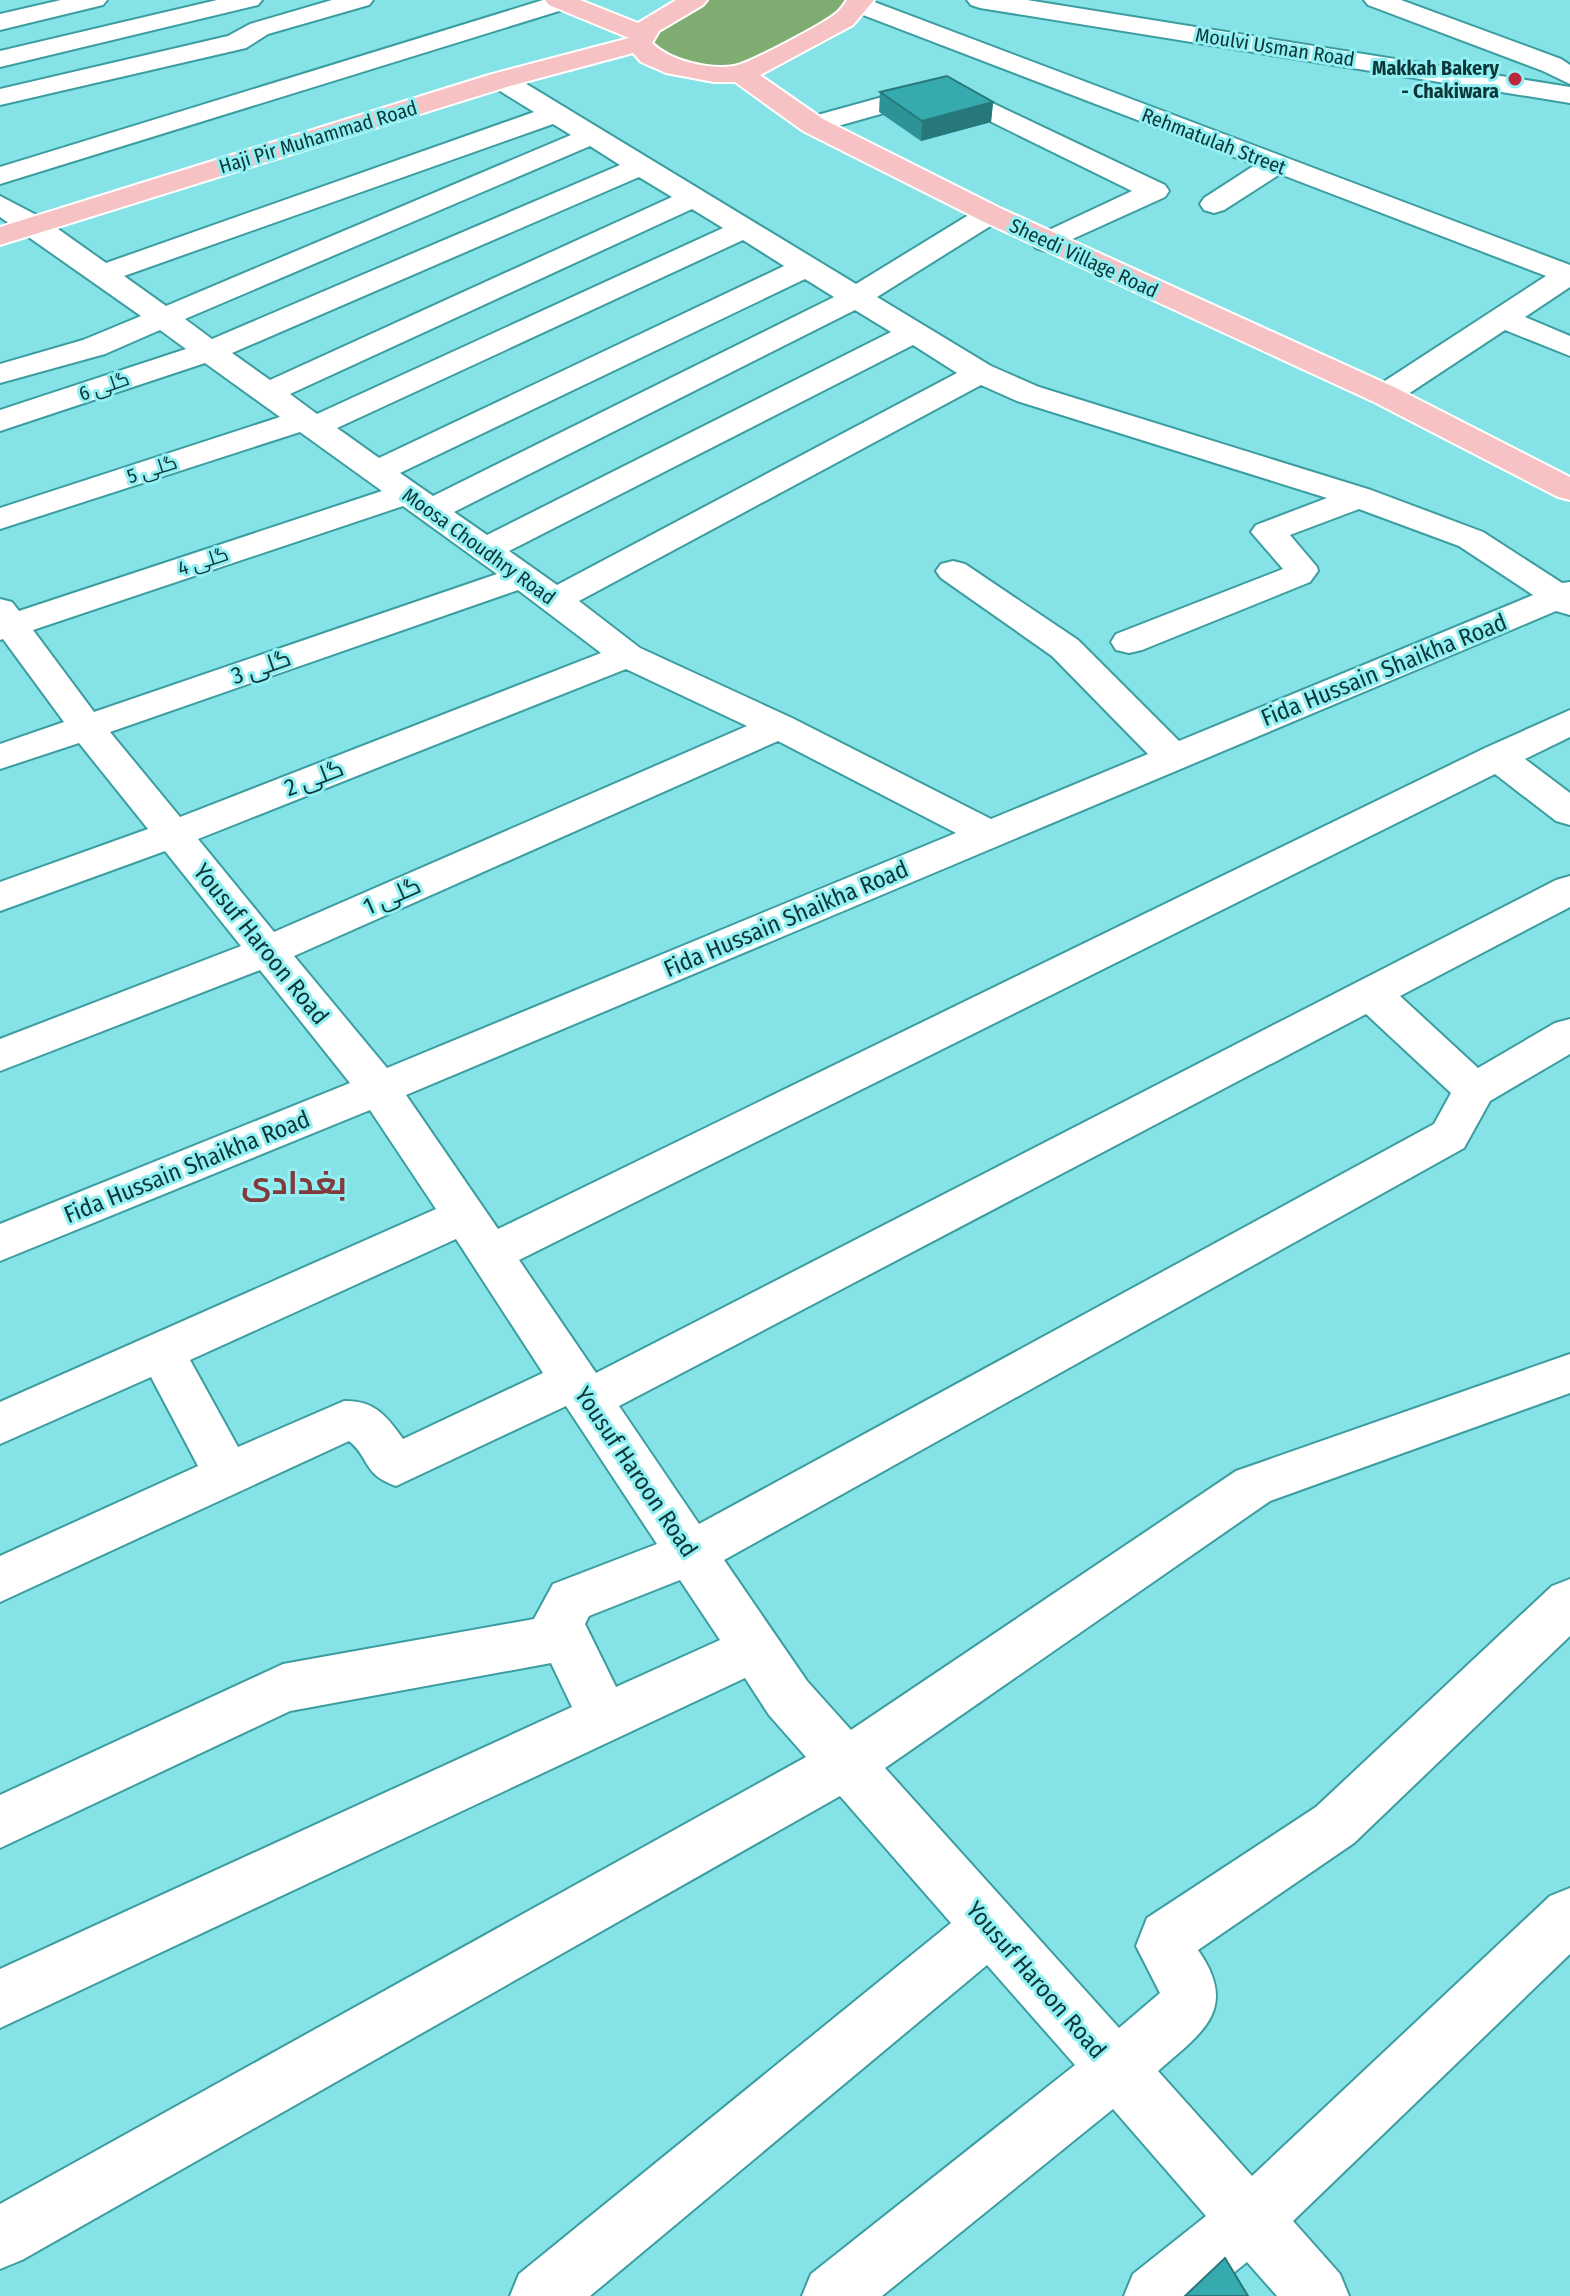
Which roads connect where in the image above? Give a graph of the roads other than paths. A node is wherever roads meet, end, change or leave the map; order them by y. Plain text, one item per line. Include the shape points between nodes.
1 (94, 0) edge
2 (249, 0) edge
3 (360, 0) edge
4 (614, 0) edge
5 (694, 0) edge
6 (980, 0) edge
7 (1377, 0) edge
8 (560, 1) edge
9 (860, 2) edge
10 (0, 22) edge
11 (648, 32) junction
12 (0, 59) edge
13 (741, 74) junction
14 (1570, 76) edge
15 (501, 80) junction
16 (1570, 95) edge
17 (0, 97) edge
18 (555, 114) junction
19 (813, 125) junction
20 (591, 136) junction
21 (1275, 165) junction
22 (640, 166) junction
23 (0, 176) edge
24 (692, 198) junction
25 (1214, 204) dead end
26 (0, 205) edge
27 (990, 214) junction
28 (34, 225) junction
29 (744, 229) junction
30 (0, 236) edge
31 (1046, 242) junction
32 (805, 267) junction
33 (102, 274) junction
34 (1569, 275) edge
35 (855, 298) junction
36 (163, 318) junction
37 (1505, 319) junction
38 (913, 333) junction
39 (1570, 347) edge
40 (209, 351) junction
41 (980, 373) junction
42 (0, 374) edge
43 (267, 393) junction
44 (1385, 395) junction
45 (0, 421) edge
46 (309, 424) junction
47 (376, 472) junction
48 (1570, 490) edge
49 (1359, 497) junction
50 (418, 502) junction
51 (0, 519) edge
52 (484, 550) junction
53 (953, 571) dead end
54 (522, 577) junction
55 (1567, 598) edge
56 (555, 600) junction
57 (4, 621) edge
58 (1129, 642) dead end
59 (627, 656) junction
60 (1570, 722) edge
61 (779, 726) junction
62 (87, 728) junction
63 (0, 757) edge
64 (1173, 757) junction
65 (1498, 757) junction
66 (1570, 812) edge
67 (174, 834) junction
68 (989, 834) junction
69 (1570, 890) edge
70 (0, 897) edge
71 (265, 952) junction
72 (1371, 994) junction
73 (1570, 1034) edge
74 (0, 1056) edge
75 (379, 1089) junction
76 (1475, 1090) junction
77 (477, 1235) junction
78 (0, 1243) edge
79 (162, 1352) junction
80 (1564, 1383) edge
81 (581, 1390) junction
82 (0, 1424) edge
83 (228, 1476) junction
84 (690, 1554) junction
85 (0, 1580) edge
86 (1570, 1602) edge
87 (565, 1637) junction
88 (754, 1649) junction
89 (605, 1719) junction
90 (845, 1764) junction
91 (0, 1822) edge
92 (1570, 1915) edge
93 (989, 1927) junction
94 (0, 1999) edge
95 (1115, 2070) junction
96 (1250, 2220) junction
97 (0, 2238) edge
98 (541, 2296) edge
99 (833, 2296) edge
100 (1155, 2296) edge
101 (1318, 2296) edge

1 - 10 street
2 - 12 street
3 - 17 street via 259,29 237,42
4 - 11 main road
5 - 11 main road, Haji Pir Muhammad Road
6 - 16 street, Moulvi Usman Road
7 - 14 street
8 - 11 main road
8 - 23 street
9 - 13 main road via 844,20
9 - 21 street, Rehmatulah Street
11 - 13 main road, Sheedi Village Road via 650,56 675,67
11 - 15 main road, Haji Pir Muhammad Road
13 - 19 main road, Sheedi Village Road
15 - 18 street
15 - 28 main road, Haji Pir Muhammad Road
18 - 20 street
18 - 33 street
19 - 27 main road, Sheedi Village Road
19 - 31 street via 944,88 1155,191
20 - 22 street
20 - 36 street
21 - 25 street
21 - 34 street, Rehmatulah Street
22 - 24 street
22 - 40 street, گلی 6
24 - 29 street
24 - 43 street
26 - 28 street, Moosa Choudhry Road
27 - 31 main road, Sheedi Village Road
27 - 35 street, گلی 4
28 - 30 main road, Haji Pir Muhammad Road
28 - 33 street, Moosa Choudhry Road
29 - 32 street
29 - 46 street, گلی 5
31 - 44 main road, Sheedi Village Road
32 - 35 street
32 - 47 street
33 - 36 street, Moosa Choudhry Road
34 - 37 street
35 - 38 street
35 - 50 street, گلی 4
36 - 40 street, Moosa Choudhry Road
36 - 42 street via 94,347
37 - 39 street
37 - 44 street
38 - 41 street
38 - 52 street
40 - 43 street, Moosa Choudhry Road
40 - 45 street, گلی 6
41 - 49 street via 1028,394
41 - 56 street
43 - 46 street, Moosa Choudhry Road
44 - 48 main road, Sheedi Village Road
46 - 47 street, Moosa Choudhry Road
46 - 51 street, گلی 5
47 - 50 street, Moosa Choudhry Road
49 - 55 street via 1471,539
49 - 58 street via 1268,532 1300,567 1298,575
50 - 52 street, Moosa Choudhry Road
50 - 57 street, گلی 4
52 - 54 street, Moosa Choudhry Road
53 - 64 street via 1065,648
54 - 56 street, Moosa Choudhry Road
54 - 62 street, گلی 3
55 - 64 street, Fida Hussain Shaikha Road
56 - 59 street, Moosa Choudhry Road
57 - 62 street, Yousuf Haroon Road
59 - 61 street, Moosa Choudhry Road
59 - 67 street, گلی 2
60 - 65 street
61 - 68 street, Moosa Choudhry Road
61 - 71 street, گلی 1
62 - 63 street, گلی 3
62 - 67 street, Yousuf Haroon Road
64 - 68 street, Fida Hussain Shaikha Road
65 - 66 street
65 - 77 street
67 - 70 street, گلی 2
67 - 71 street, Yousuf Haroon Road
68 - 75 street, Fida Hussain Shaikha Road
69 - 72 street
71 - 74 street, گلی 1
71 - 75 street, Yousuf Haroon Road
72 - 76 street
72 - 81 street
73 - 76 street
75 - 77 street, Yousuf Haroon Road
75 - 78 street, Fida Hussain Shaikha Road
76 - 84 street via 1449,1136
77 - 79 street
77 - 81 street, Yousuf Haroon Road
79 - 82 street
79 - 83 street
80 - 90 street via 1253,1486
81 - 83 street via 402,1464 391,1462 357,1419
81 - 84 street, Yousuf Haroon Road
83 - 85 street
84 - 87 street via 571,1600 558,1623
84 - 88 street, Yousuf Haroon Road
86 - 95 street via 1335,1825 1167,1938 1168,1957 1189,1986 1187,2007
87 - 89 street
87 - 91 street via 283,1688
88 - 89 street
88 - 90 street, Yousuf Haroon Road
89 - 94 street
90 - 93 street, Yousuf Haroon Road
90 - 97 street
92 - 96 street
93 - 95 street, Yousuf Haroon Road
93 - 98 street
95 - 96 street, Yousuf Haroon Road
95 - 99 street
96 - 100 street
96 - 101 street, Yousuf Haroon Road

